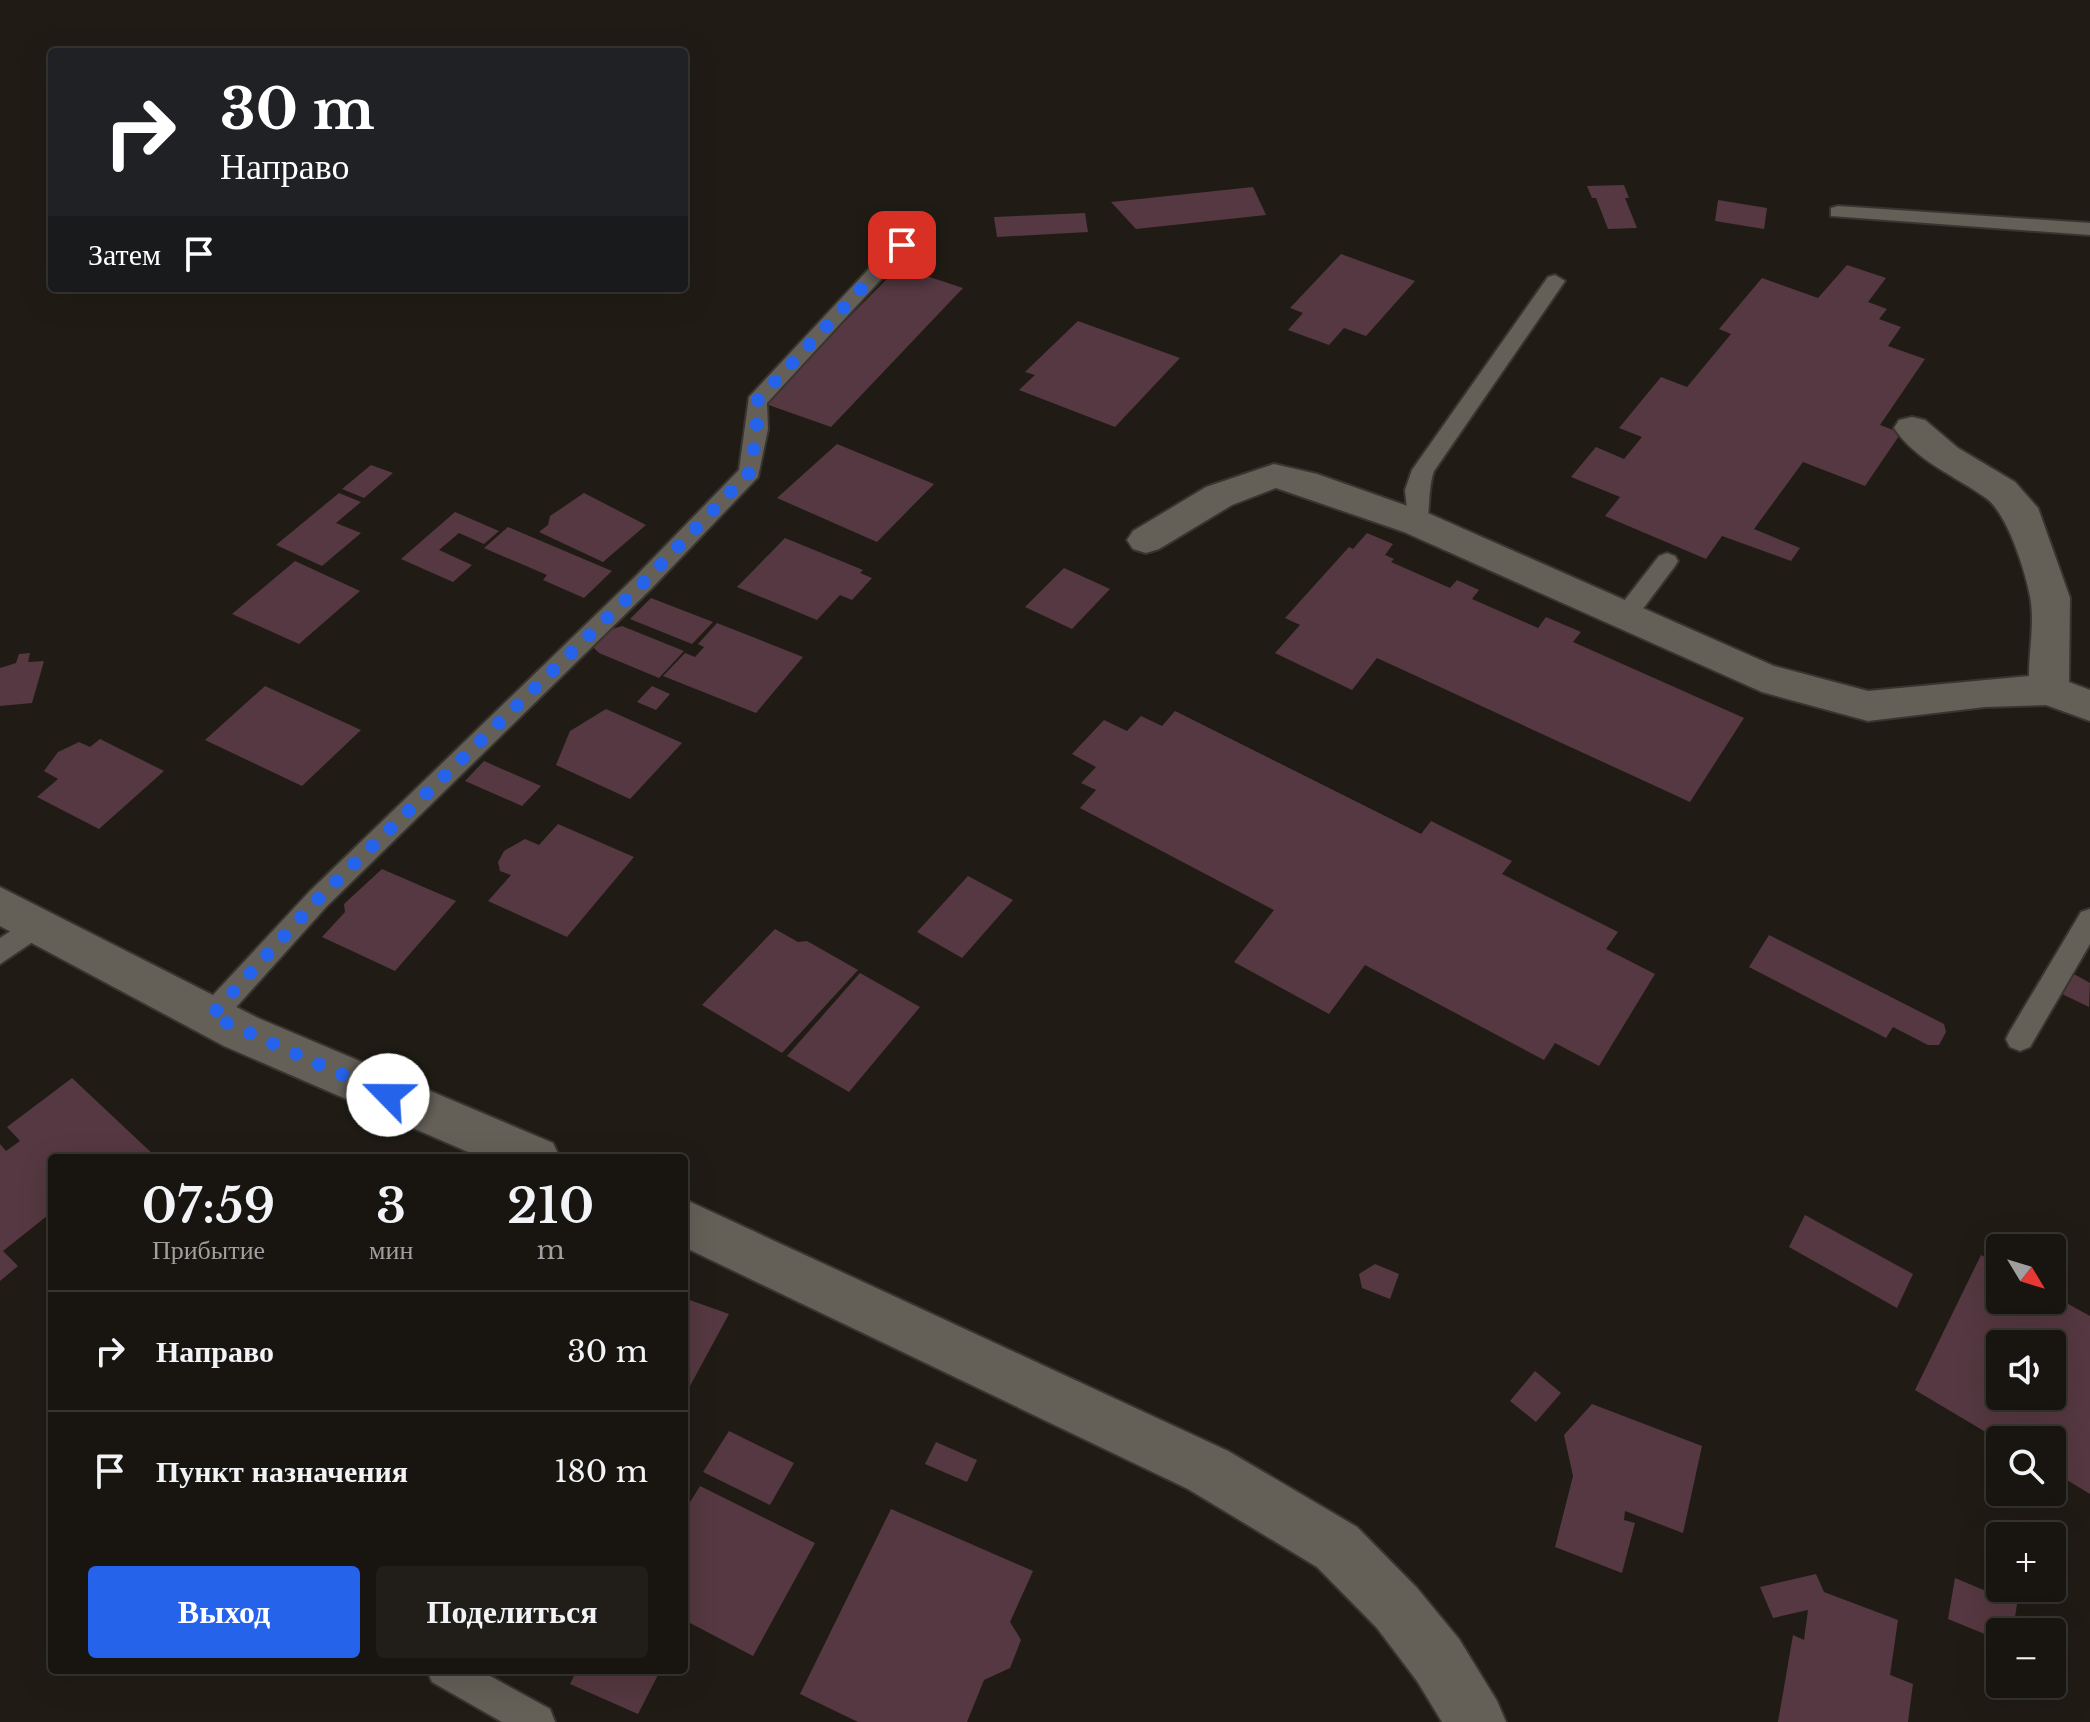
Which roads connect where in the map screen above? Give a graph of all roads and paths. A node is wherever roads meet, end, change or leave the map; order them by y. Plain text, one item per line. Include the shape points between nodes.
1 (1838, 212) dead end
2 (2090, 229) edge
3 (902, 245) dead end
4 (1555, 281) dead end
5 (1912, 428) dead end
6 (1417, 523) junction
7 (1146, 540) dead end
8 (1667, 561) dead end
9 (1625, 616) junction
10 (2049, 690) junction
11 (2090, 706) edge
12 (19, 915) edge
13 (2090, 920) edge
14 (0, 953) edge
15 (211, 1016) junction
16 (2020, 1039) dead end
17 (526, 1154) edge
18 (688, 1224) edge
19 (451, 1674) edge
20 (537, 1722) edge
21 (1476, 1722) edge

1 - 2 lane
3 - 15 lane via 756,402 750,472 318,899
4 - 6 lane via 1423,470 1416,490
5 - 10 street via 2019,508 2050,598
6 - 7 street via 1274,476 1219,496
6 - 9 street
8 - 9 lane
9 - 10 street via 1762,677 1868,706
10 - 11 street
12 - 14 lane
12 - 15 street
13 - 16 lane
15 - 17 street
18 - 21 street via 1208,1470 1337,1547 1397,1608 1438,1660
19 - 20 lane

